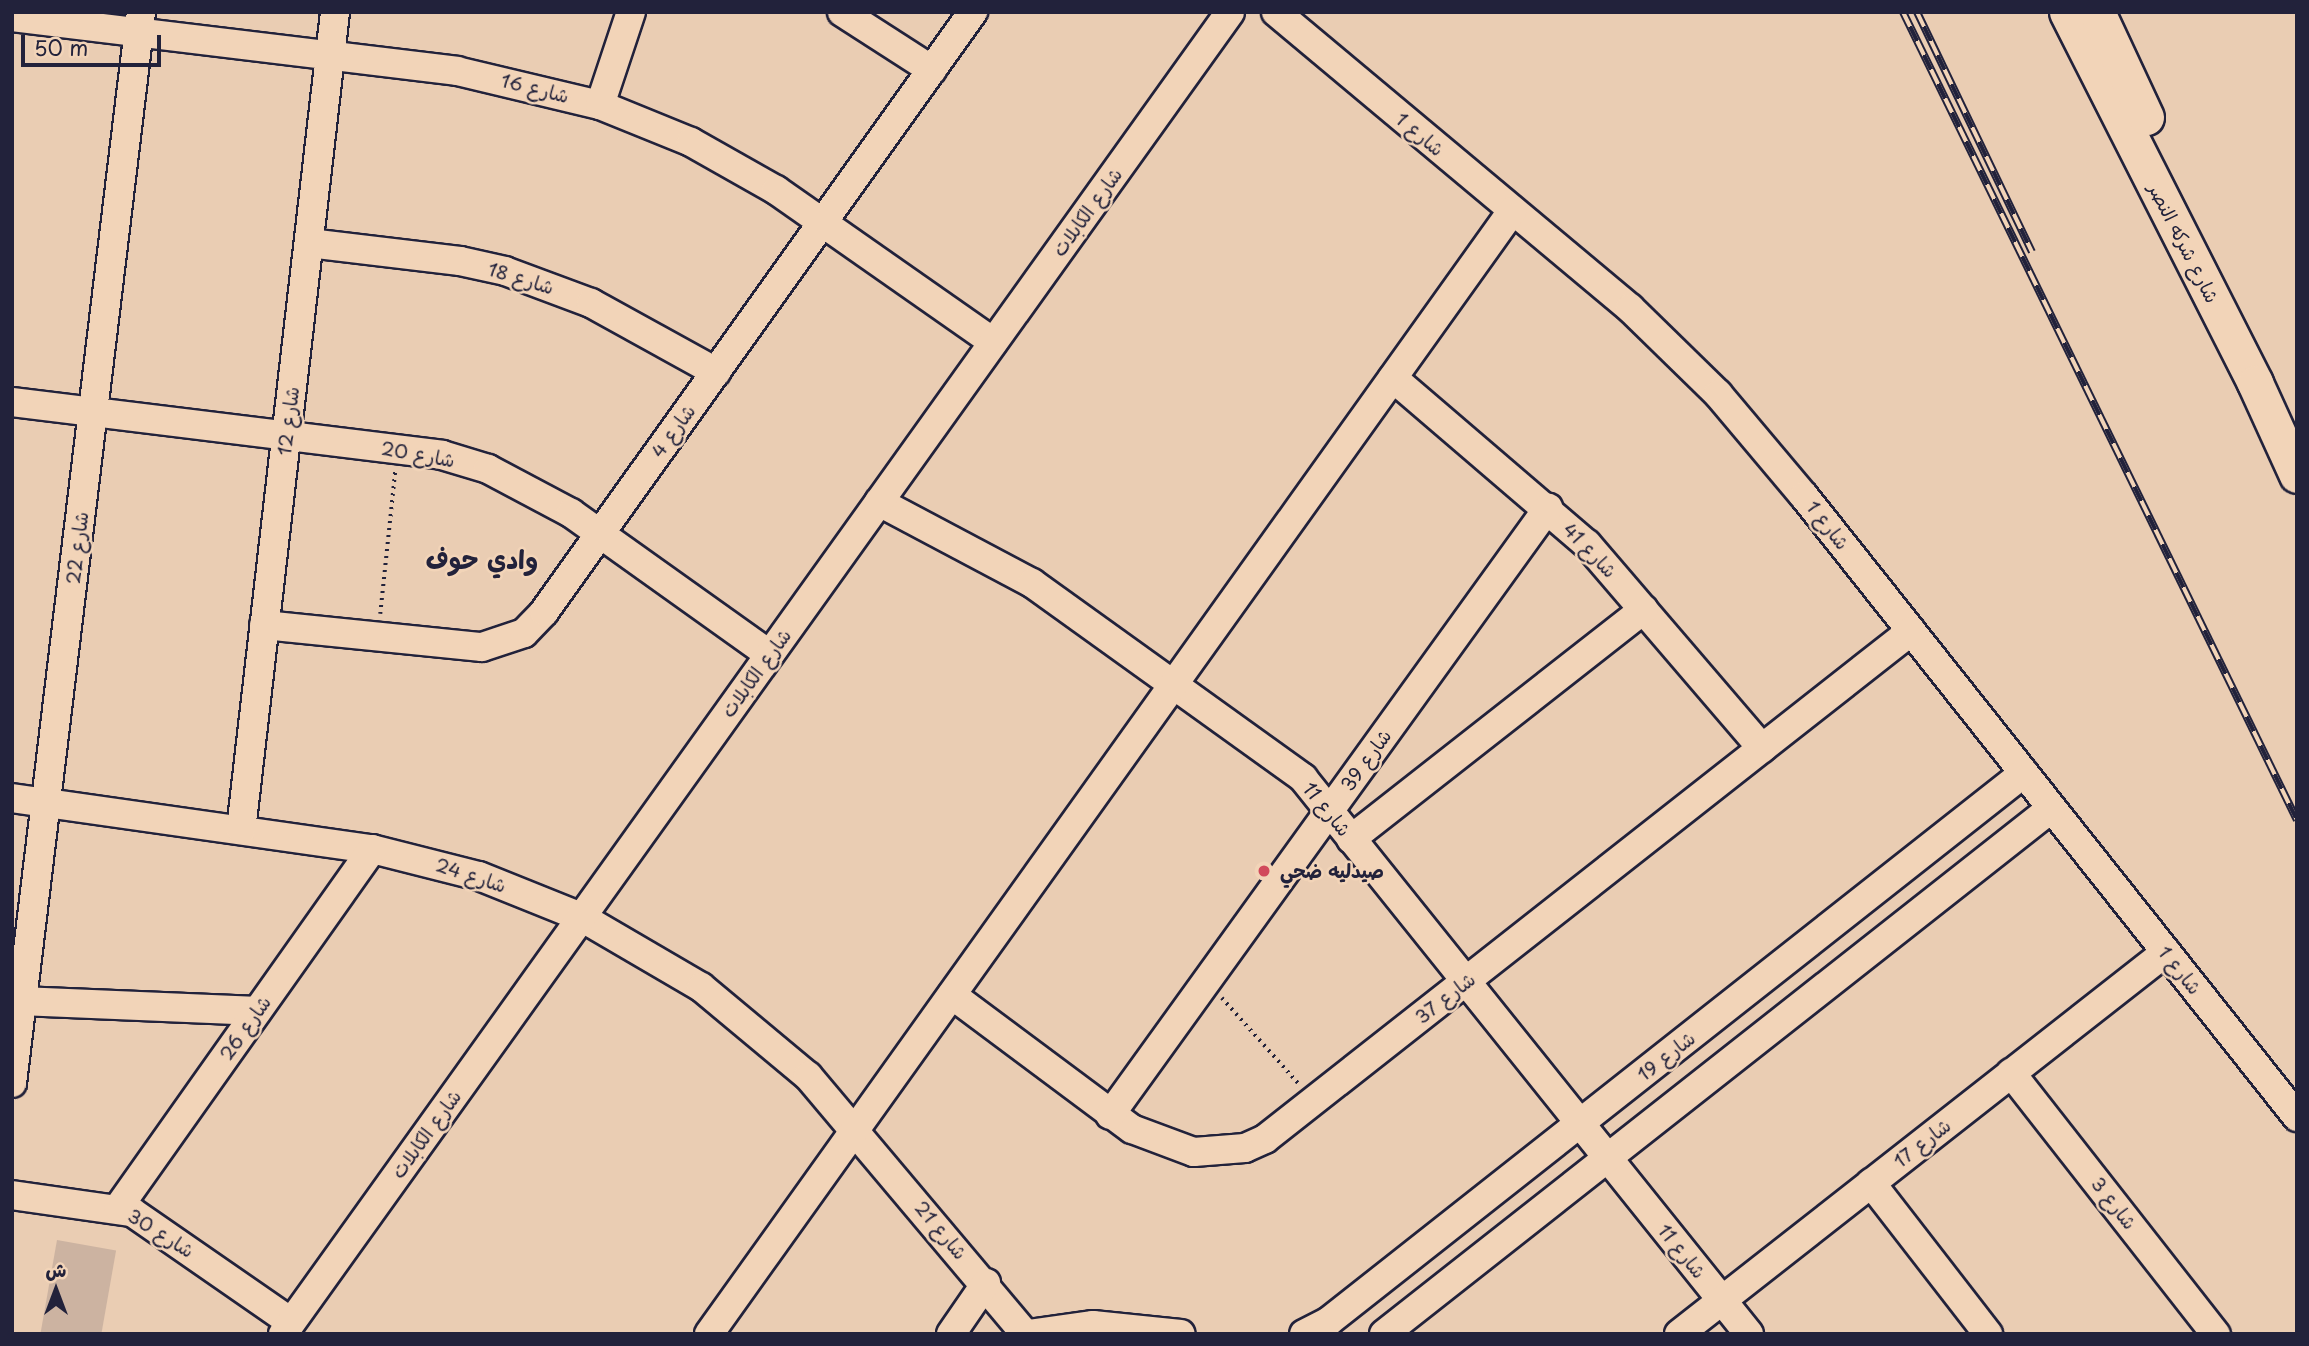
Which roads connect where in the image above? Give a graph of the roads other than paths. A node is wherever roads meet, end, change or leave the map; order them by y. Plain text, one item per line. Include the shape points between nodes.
1 (335, 12) edge
2 (631, 12) edge
3 (842, 12) edge
4 (973, 12) edge
5 (1230, 12) edge
6 (1276, 12) edge
7 (2067, 12) edge
8 (2097, 12) edge
9 (12, 17) edge
10 (140, 22) edge
11 (330, 55) junction
12 (932, 70) junction
13 (600, 106) junction
14 (1512, 211) junction
15 (823, 222) junction
16 (309, 243) junction
17 (993, 342) junction
18 (716, 372) junction
19 (1393, 378) junction
20 (2262, 380) junction
21 (12, 402) edge
22 (93, 411) junction
23 (286, 434) junction
24 (2297, 436) edge
25 (2297, 475) edge
26 (878, 502) junction
27 (1548, 508) junction
28 (600, 534) junction
29 (1644, 609) junction
30 (264, 625) junction
31 (1911, 631) junction
32 (769, 654) junction
33 (1174, 684) junction
34 (1762, 748) junction
35 (2024, 773) junction
36 (12, 798) edge
37 (46, 803) junction
38 (2052, 808) junction
39 (1329, 811) junction
40 (241, 830) junction
41 (1351, 839) junction
42 (372, 849) junction
43 (581, 917) junction
44 (2166, 952) junction
45 (1464, 982) junction
46 (952, 995) junction
47 (22, 1001) junction
48 (257, 1011) junction
49 (2011, 1073) junction
50 (12, 1083) edge
51 (1110, 1115) junction
52 (2297, 1117) edge
53 (1579, 1124) junction
54 (856, 1128) junction
55 (1607, 1158) junction
56 (1871, 1183) junction
57 (12, 1195) edge
58 (118, 1208) junction
59 (986, 1283) junction
60 (1722, 1300) junction
61 (287, 1328) edge
62 (709, 1334) edge
63 (951, 1334) edge
64 (1027, 1334) edge
65 (1181, 1334) edge
66 (1304, 1334) edge
67 (1384, 1334) edge
68 (1679, 1334) edge
69 (1749, 1334) edge
70 (1988, 1334) edge
71 (2216, 1334) edge

1 - 11 street, شارع 12
2 - 13 street
3 - 12 street
4 - 12 street, شارع 4
5 - 17 street, شارع الكابلات
6 - 14 street, شارع 1
7 - 20 main road, شارع شركه النصر
8 - 20 main road, شارع شركه النصر
9 - 10 street, شارع 16
10 - 11 street, شارع 16
10 - 22 street, شارع 22
11 - 13 street, شارع 16 via 505,80
11 - 16 street, شارع 12
12 - 15 street, شارع 4
13 - 15 street, شارع 16 via 734,165
14 - 19 street
14 - 31 street, شارع 1 via 1676,349 1804,496
15 - 17 street, شارع 16
15 - 18 street, شارع 4
16 - 18 street, شارع 18 via 460,261 505,271 591,303
16 - 23 street, شارع 12
17 - 26 street, شارع الكابلات
18 - 28 street, شارع 4
19 - 27 street, شارع 41
19 - 33 street
20 - 24 main road, شارع شركه النصر
20 - 25 main road, شارع شركه النصر
21 - 22 street, شارع 20
22 - 23 street, شارع 20
22 - 37 street, شارع 22
23 - 28 street, شارع 20 via 442,455 488,469 531,488
23 - 30 street, شارع 12
26 - 32 street, شارع الكابلات
26 - 33 street, شارع 11 via 1032,583
27 - 29 street, شارع 41
27 - 39 street, شارع 39
28 - 30 street, شارع 4 via 535,624 511,640 482,647
28 - 32 street, شارع 20
29 - 34 street, شارع 41
29 - 41 street
30 - 40 street, شارع 12
31 - 34 street, شارع 37
31 - 35 street, شارع 1
32 - 43 street, شارع الكابلات
33 - 39 street, شارع 11 via 1303,778
33 - 46 street
34 - 45 street, شارع 37
35 - 38 street, شارع 1
35 - 53 street, شارع 19
36 - 37 street, شارع 24
37 - 40 street, شارع 24
37 - 47 street, شارع 22
38 - 44 street, شارع 1
38 - 55 street
39 - 41 street, شارع 11
39 - 51 street, شارع 39
40 - 42 street, شارع 24
41 - 45 street, شارع 11
42 - 43 street, شارع 24 via 479,876
42 - 48 street, شارع 26
43 - 54 street, شارع 24 via 643,949 712,996 808,1076
43 - 61 street, شارع الكابلات
44 - 49 street, شارع 17
44 - 52 street, شارع 1
45 - 51 street, شارع 37 via 1265,1139 1224,1153 1179,1149 1148,1138
45 - 53 street, شارع 11
46 - 51 street, شارع 37
46 - 54 street
47 - 48 street
47 - 50 street, شارع 22
48 - 58 street, شارع 26
49 - 56 street, شارع 17
49 - 71 street, شارع 3
53 - 55 street, شارع 11
53 - 66 street, شارع 19 via 1329,1321
54 - 59 street, شارع 21
54 - 62 street
55 - 60 street, شارع 11
55 - 67 street
56 - 60 street, شارع 17
56 - 70 street
57 - 58 street, شارع 30
58 - 61 street, شارع 30 via 145,1219
59 - 63 street
59 - 64 street, شارع 21
60 - 68 street, شارع 17
60 - 69 street, شارع 11
64 - 65 street via 1093,1325

